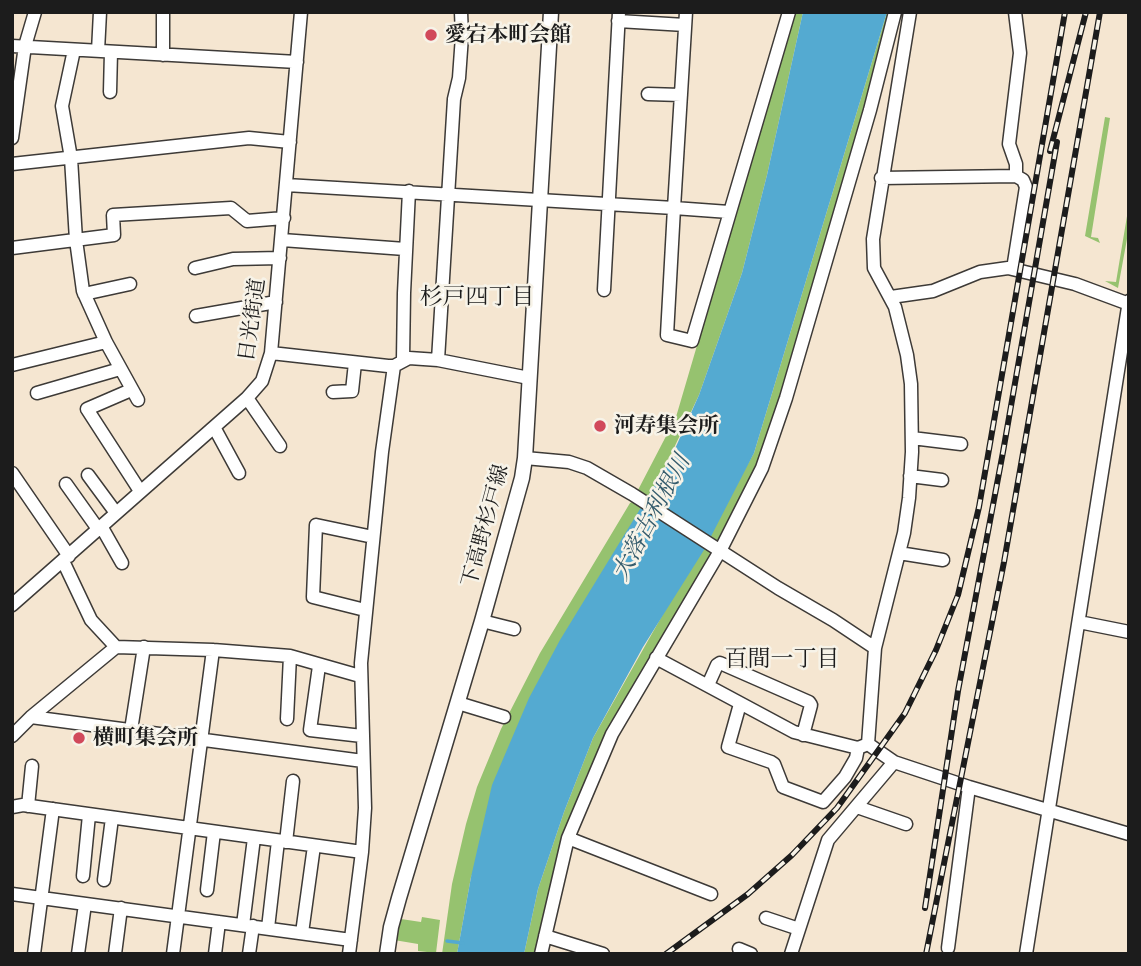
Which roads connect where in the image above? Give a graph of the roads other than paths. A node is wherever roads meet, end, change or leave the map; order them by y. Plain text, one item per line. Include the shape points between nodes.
1 (35, 12) edge
2 (100, 12) edge
3 (163, 12) edge
4 (301, 12) edge
5 (461, 12) edge
6 (551, 12) edge
7 (789, 12) edge
8 (895, 12) edge
9 (910, 12) edge
10 (1015, 12) edge
11 (619, 17) edge
12 (685, 19) edge
13 (18, 46) edge
14 (74, 50) junction
15 (104, 51) junction
16 (163, 55) junction
17 (297, 62) junction
18 (110, 92) dead end
19 (648, 94) dead end
20 (681, 96) junction
21 (13, 121) edge
22 (12, 138) edge
23 (290, 142) junction
24 (71, 158) junction
25 (12, 164) edge
26 (1016, 176) junction
27 (881, 178) junction
28 (286, 185) junction
29 (409, 191) junction
30 (449, 194) junction
31 (540, 200) junction
32 (608, 205) junction
33 (674, 208) junction
34 (729, 212) junction
35 (284, 218) junction
36 (76, 240) junction
37 (282, 240) junction
38 (12, 248) edge
39 (405, 249) junction
40 (280, 258) junction
41 (195, 268) dead end
42 (1013, 269) junction
43 (130, 284) dead end
44 (604, 290) dead end
45 (84, 294) junction
46 (891, 298) junction
47 (276, 302) junction
48 (1129, 303) edge
49 (196, 316) dead end
50 (106, 342) junction
51 (271, 353) junction
52 (438, 360) junction
53 (355, 363) junction
54 (399, 363) junction
55 (12, 365) edge
56 (120, 369) junction
57 (529, 378) junction
58 (333, 392) dead end
59 (37, 393) dead end
60 (247, 398) junction
61 (214, 427) junction
62 (912, 438) junction
63 (961, 444) dead end
64 (280, 446) dead end
65 (525, 458) junction
66 (12, 473) edge
67 (239, 473) dead end
68 (88, 475) dead end
69 (910, 476) junction
70 (942, 480) dead end
71 (66, 484) dead end
72 (140, 491) junction
73 (116, 513) junction
74 (99, 528) junction
75 (373, 537) junction
76 (719, 550) junction
77 (899, 553) junction
78 (66, 558) junction
79 (943, 560) dead end
80 (122, 563) dead end
81 (12, 605) edge
82 (365, 610) junction
83 (482, 621) junction
84 (1079, 622) junction
85 (514, 629) dead end
86 (1129, 632) edge
87 (116, 647) junction
88 (144, 647) junction
89 (875, 648) junction
90 (213, 650) junction
91 (290, 656) junction
92 (656, 658) junction
93 (319, 666) junction
94 (360, 676) junction
95 (708, 685) junction
96 (458, 704) junction
97 (740, 704) junction
98 (31, 717) junction
99 (504, 717) dead end
100 (287, 719) dead end
101 (131, 730) junction
102 (803, 735) junction
103 (12, 736) edge
104 (362, 736) junction
105 (201, 739) junction
106 (863, 746) junction
107 (363, 761) junction
108 (894, 762) junction
109 (32, 766) dead end
110 (293, 781) dead end
111 (969, 787) junction
112 (28, 806) junction
113 (12, 807) edge
114 (857, 807) junction
115 (53, 809) junction
116 (1049, 810) junction
117 (89, 815) junction
118 (112, 818) junction
119 (906, 824) dead end
120 (189, 829) junction
121 (214, 832) junction
122 (1129, 834) edge
123 (254, 838) junction
124 (568, 838) junction
125 (282, 841) junction
126 (314, 846) junction
127 (362, 852) junction
128 (83, 876) dead end
129 (104, 880) dead end
130 (207, 890) dead end
131 (12, 894) edge
132 (711, 894) dead end
133 (42, 898) junction
134 (85, 904) junction
135 (121, 908) junction
136 (177, 916) junction
137 (766, 918) dead end
138 (219, 922) junction
139 (248, 926) junction
140 (268, 928) junction
141 (799, 929) junction
142 (302, 933) junction
143 (545, 936) junction
144 (351, 940) junction
145 (948, 948) dead end
146 (34, 954) edge
147 (78, 954) edge
148 (115, 954) edge
149 (173, 954) edge
150 (215, 954) edge
151 (249, 954) edge
152 (349, 954) edge
153 (387, 954) edge
154 (541, 954) edge
155 (603, 954) edge
156 (791, 954) edge
157 (1026, 954) edge

1 - 13 street
2 - 15 street
3 - 16 street
4 - 17 street, 日光街道
5 - 30 street
6 - 31 main road, 下高野杉戸線
7 - 34 street
8 - 76 street via 782,409 751,492
9 - 27 street
10 - 26 street via 1020,53 1009,144
11 - 12 street
11 - 32 street
12 - 20 street
13 - 14 street
13 - 21 street
14 - 15 street
14 - 24 street via 62,106
15 - 16 street
15 - 18 street
16 - 17 street
17 - 23 street, 日光街道
19 - 20 street
20 - 33 street
21 - 22 street
23 - 24 street via 249,138
23 - 28 street, 日光街道
24 - 25 street
24 - 36 street
26 - 27 street
26 - 42 street via 1026,187
27 - 46 street via 873,258
28 - 29 street
28 - 35 street, 日光街道
29 - 30 street
29 - 39 street
30 - 31 street
30 - 52 street
31 - 32 street
31 - 57 main road, 下高野杉戸線
32 - 33 street
32 - 44 street
33 - 34 street
33 - 34 street via 667,335 692,341
35 - 36 street via 247,221 231,208 113,215 114,235
35 - 37 street, 日光街道
36 - 38 street
36 - 45 street
37 - 39 street
37 - 40 street, 日光街道
39 - 54 street
40 - 41 street via 233,259
40 - 47 street, 日光街道
42 - 46 street via 980,272 933,291
42 - 48 street
43 - 45 street
45 - 50 street
46 - 62 street via 910,367
47 - 49 street
47 - 51 street, 日光街道
48 - 84 street
50 - 55 street
50 - 56 street
51 - 53 street
51 - 60 street, 日光街道 via 262,381
52 - 54 street
52 - 57 street
53 - 54 street
53 - 58 street via 352,391
54 - 75 street
56 - 59 street
56 - 72 street via 134,395 87,409
57 - 65 main road, 下高野杉戸線
60 - 61 street, 日光街道
60 - 64 street
61 - 67 street
61 - 72 street, 日光街道
62 - 63 street
62 - 69 street
65 - 76 street via 577,464
65 - 83 main road, 下高野杉戸線
66 - 78 street
68 - 73 street
69 - 70 street
69 - 77 street
71 - 74 street
72 - 73 street, 日光街道
73 - 74 street, 日光街道
74 - 78 street, 日光街道
74 - 80 street
75 - 82 street
75 - 82 street via 316,525 313,597
76 - 89 street
76 - 92 street
77 - 79 street
77 - 89 street
78 - 81 street, 日光街道
78 - 87 street via 91,620
82 - 94 street
83 - 85 street
83 - 96 main road, 下高野杉戸線
84 - 86 street
84 - 116 street
87 - 88 street
87 - 98 street
88 - 90 street
88 - 101 street
89 - 106 street
90 - 91 street
90 - 105 street
91 - 93 street
91 - 100 street
92 - 95 street
92 - 124 street via 612,734
93 - 94 street
93 - 104 street via 310,730
94 - 104 street
95 - 97 street
95 - 102 street via 720,663 809,702
96 - 99 street
96 - 153 main road, 下高野杉戸線 via 396,908
97 - 102 street
97 - 106 street via 728,747 771,762 783,787 823,802
98 - 101 street
98 - 103 street
101 - 105 street
102 - 106 street
104 - 107 street
105 - 107 street
105 - 120 street
106 - 108 street
107 - 127 street
108 - 111 street
108 - 114 street
109 - 112 street
110 - 125 street
111 - 116 street
111 - 145 street
112 - 113 street
112 - 115 street
114 - 119 street
114 - 141 street via 828,839
115 - 117 street
115 - 133 street
116 - 122 street
116 - 157 street
117 - 118 street
117 - 128 street
118 - 120 street
118 - 129 street
120 - 121 street
120 - 136 street
121 - 123 street
121 - 130 street
123 - 125 street
123 - 139 street
124 - 132 street
124 - 143 street
125 - 126 street
125 - 140 street
126 - 127 street
126 - 142 street
127 - 144 street
131 - 133 street
133 - 134 street
133 - 146 street
134 - 135 street
134 - 147 street
135 - 136 street
135 - 148 street
136 - 138 street
136 - 149 street
137 - 141 street
138 - 139 street
138 - 150 street
139 - 140 street
139 - 151 street
140 - 142 street
141 - 156 street
142 - 144 street
143 - 154 street
143 - 155 street
144 - 152 street

